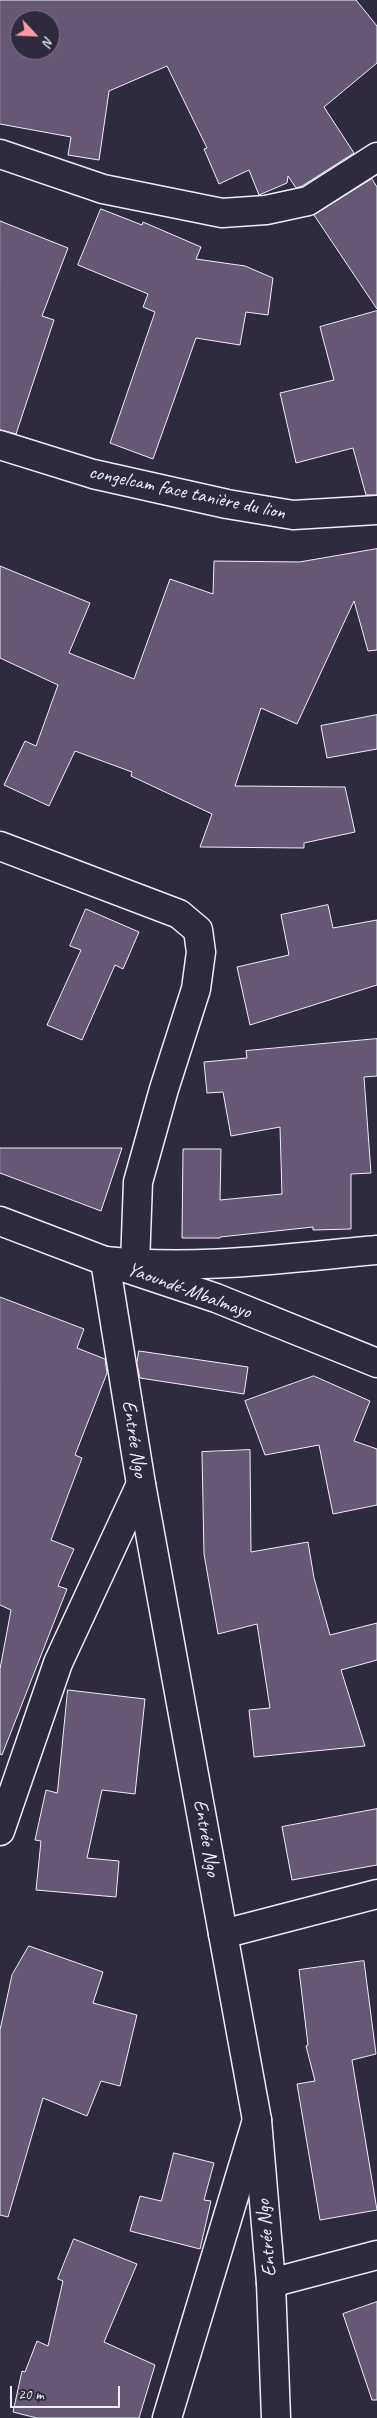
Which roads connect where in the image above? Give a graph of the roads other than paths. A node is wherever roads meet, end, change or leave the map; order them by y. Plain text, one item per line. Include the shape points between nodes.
1 (0, 154) edge
2 (377, 157) edge
3 (0, 445) edge
4 (377, 510) edge
5 (0, 846) edge
6 (0, 1221) edge
7 (377, 1250) edge
8 (106, 1261) junction
9 (135, 1264) junction
10 (377, 1363) edge
11 (141, 1484) junction
12 (0, 1831) edge
13 (377, 1894) edge
14 (222, 1934) junction
15 (258, 2120) junction
16 (377, 2255) edge
17 (270, 2283) junction
18 (167, 2418) edge
19 (276, 2418) edge

1 - 2 main road via 103,189 222,213 266,210 308,201
3 - 4 main road, congelcam face tanière du lion via 93,474 293,516
5 - 9 main road via 179,914 198,930 201,952 196,989 138,1182
6 - 8 main road, Yaoundé-Mbalmayo
7 - 9 main road via 198,1266
8 - 9 main road
8 - 10 main road, Yaoundé-Mbalmayo via 216,1298
8 - 11 main road, Entrée Ngo
11 - 12 main road via 58,1663
11 - 14 main road, Entrée Ngo
13 - 14 main road
14 - 15 main road, Entrée Ngo
15 - 17 main road, Entrée Ngo
15 - 18 main road
16 - 17 main road
17 - 19 main road, Entrée Ngo

